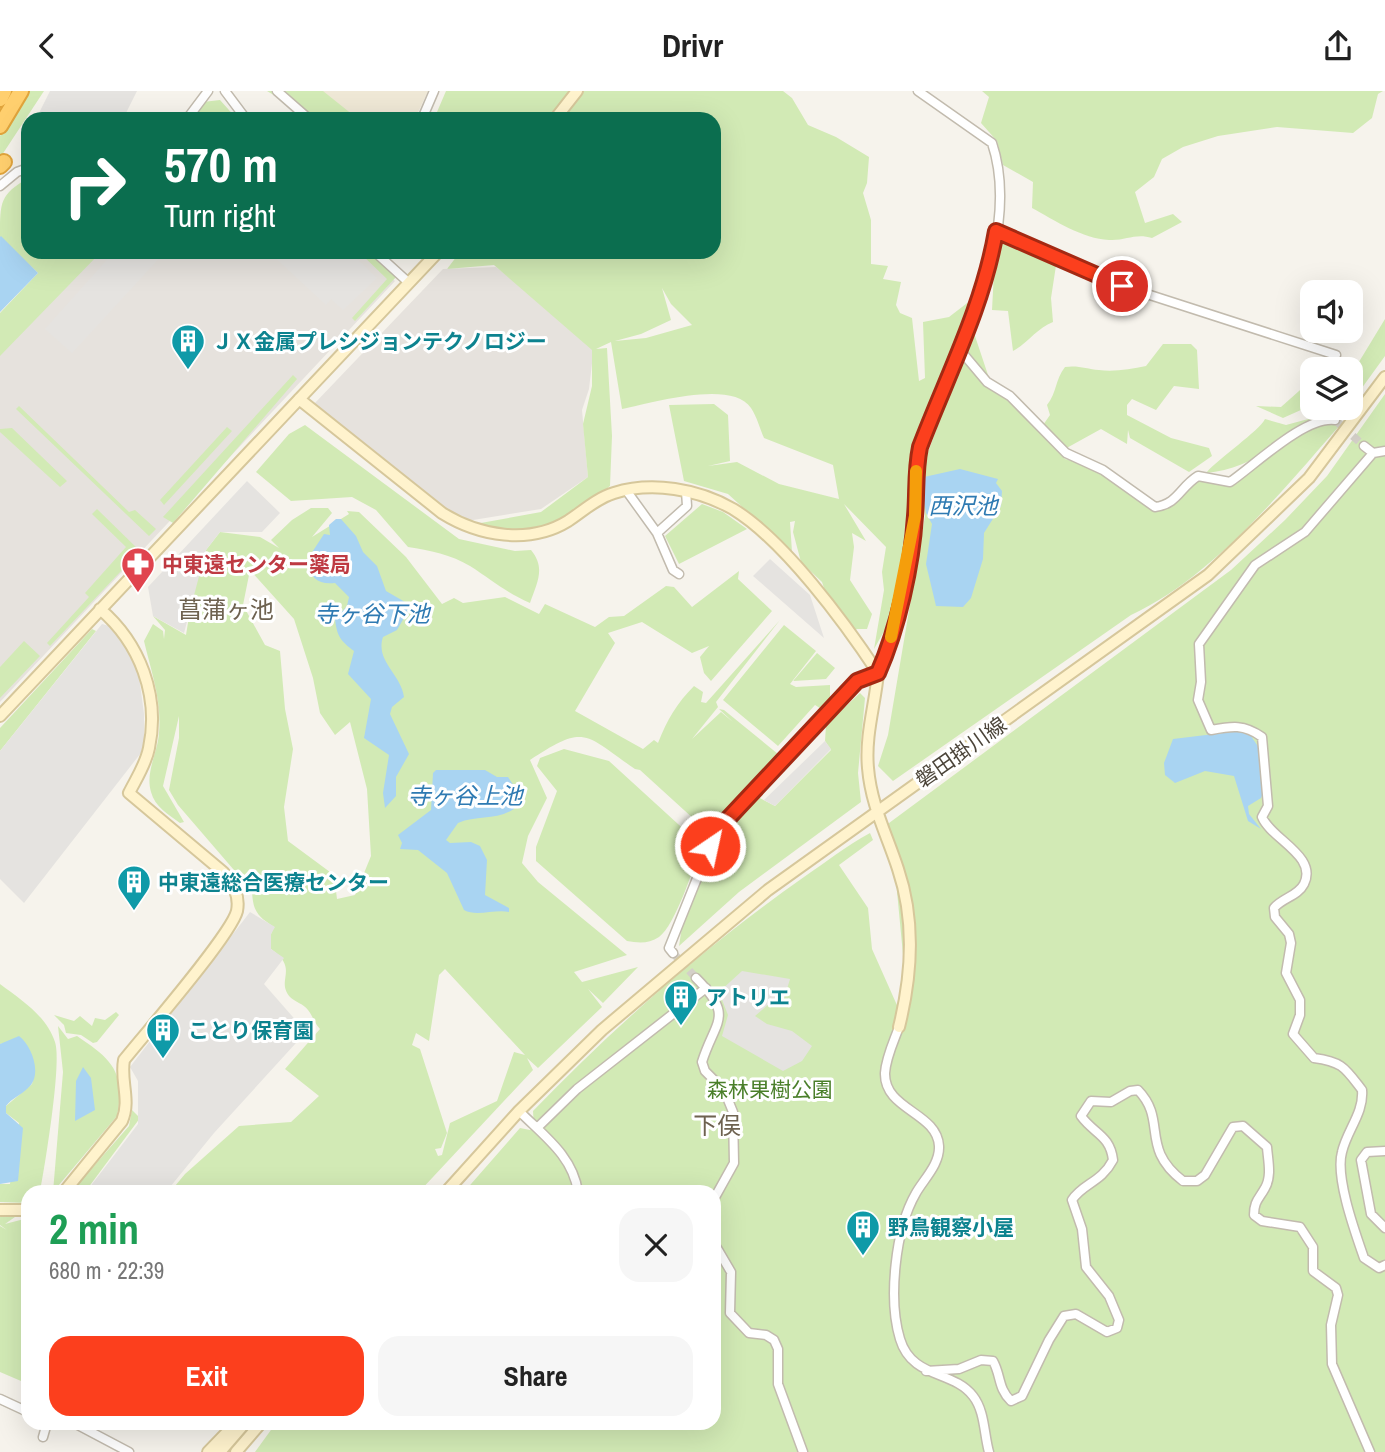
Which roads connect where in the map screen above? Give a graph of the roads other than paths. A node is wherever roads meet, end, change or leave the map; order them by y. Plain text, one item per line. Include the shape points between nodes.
1 (4, 91) edge
2 (21, 91) edge
3 (208, 91) edge
4 (225, 91) edge
5 (277, 91) edge
6 (434, 91) edge
7 (577, 91) edge
8 (918, 91) edge
9 (0, 99) edge
10 (192, 112) edge
11 (241, 112) edge
12 (301, 112) edge
13 (425, 112) edge
14 (560, 112) edge
15 (0, 126) edge
16 (21, 171) edge
17 (0, 186) edge
18 (996, 231) junction
19 (383, 259) edge
20 (431, 259) edge
21 (408, 282) junction
22 (960, 349) junction
23 (1336, 355) dead end
24 (1385, 377) edge
25 (299, 399) junction
26 (1318, 420) edge
27 (1364, 446) tunnel mouth
28 (1385, 451) edge
29 (1374, 453) junction
30 (626, 490) junction
31 (687, 491) junction
32 (657, 533) junction
33 (679, 575) dead end
34 (100, 609) junction
35 (878, 673) junction
36 (0, 716) edge
37 (876, 812) junction
38 (673, 953) dead end
39 (696, 978) tunnel mouth
40 (706, 988) junction
41 (899, 1027) joint
42 (519, 1111) junction
43 (537, 1128) junction
44 (1385, 1151) edge
45 (70, 1185) edge
46 (452, 1185) edge
47 (461, 1185) edge
48 (577, 1185) edge
49 (721, 1188) edge
50 (0, 1210) edge
51 (21, 1210) edge
52 (1385, 1228) edge
53 (721, 1255) edge
54 (1385, 1265) edge
55 (926, 1371) junction
56 (0, 1399) edge
57 (21, 1409) edge
58 (45, 1430) edge
59 (87, 1430) edge
60 (229, 1430) edge
61 (239, 1430) edge
62 (256, 1430) edge
63 (258, 1430) edge
64 (43, 1437) dead end
65 (129, 1452) edge
66 (208, 1452) edge
67 (220, 1452) edge
68 (236, 1452) edge
69 (244, 1452) edge
70 (803, 1452) edge
71 (989, 1452) edge
72 (1370, 1452) edge

1 - 9 highway
2 - 15 highway
3 - 10 street
4 - 11 street
5 - 12 street
6 - 13 street
7 - 14 street
8 - 18 street via 992,143 1002,180
16 - 17 street
18 - 22 street via 992,259
18 - 23 street via 1122,286
19 - 21 street
20 - 21 street
21 - 25 street
22 - 26 street via 1066,453 1103,470 1155,507 1167,506 1198,476 1230,482
22 - 35 street via 920,447 915,516 900,601
24 - 37 street, 磐田掛川線 via 1310,478 1208,575
25 - 30 street via 464,526 493,533 538,533
25 - 34 street
27 - 29 street
28 - 29 street
29 - 54 street via 1304,532 1246,576 1199,644 1198,700 1211,730 1236,725 1249,727 1262,737 1268,806 1262,817 1281,841 1301,856 1306,867 1305,882 1298,891 1274,908 1275,917 1289,934 1286,973 1300,1000 1293,1034 1314,1058 1345,1067 1362,1090 1359,1113 1342,1151 1341,1177 1364,1258 1371,1266
30 - 31 street via 667,486
30 - 32 street
31 - 32 street via 687,506
31 - 35 street via 732,509 779,550
32 - 33 street
34 - 36 street
34 - 45 street via 130,642 149,688 149,747 129,793 223,872 238,901 236,914 214,946 124,1061 127,1110
35 - 37 street via 868,750
35 - 38 street via 857,681 709,839 669,947
37 - 41 street via 899,870 909,919 911,967
37 - 42 street, 磐田掛川線 via 680,961
39 - 40 street
40 - 43 street via 577,1089
40 - 49 street via 720,1013 718,1030 702,1062 731,1102 734,1136 731,1173
41 - 55 street via 887,1061 888,1090 934,1131 939,1147 912,1202 894,1274 900,1341
42 - 43 street
42 - 46 street, 磐田掛川線
42 - 47 street, 磐田掛川線
43 - 48 street via 566,1158
44 - 52 street via 1367,1152 1361,1160 1371,1214
50 - 51 street
53 - 70 street via 731,1272 730,1313 749,1333 774,1340 778,1349 778,1384
55 - 71 street via 973,1395
55 - 72 street via 993,1361 999,1385 1011,1401 1022,1397 1064,1316 1076,1314 1107,1332 1116,1328 1119,1320 1109,1296 1086,1267 1082,1229 1072,1200 1098,1181 1113,1160 1111,1146 1081,1117 1085,1105 1111,1102 1138,1090 1147,1100 1158,1157 1183,1181 1197,1181 1205,1175 1233,1127 1243,1126 1267,1147 1268,1178 1254,1203 1254,1215 1262,1221 1300,1227 1313,1247 1313,1272 1336,1289 1332,1364
56 - 57 street
58 - 64 street
59 - 65 street
60 - 66 street
61 - 67 street
62 - 68 street
63 - 69 street

